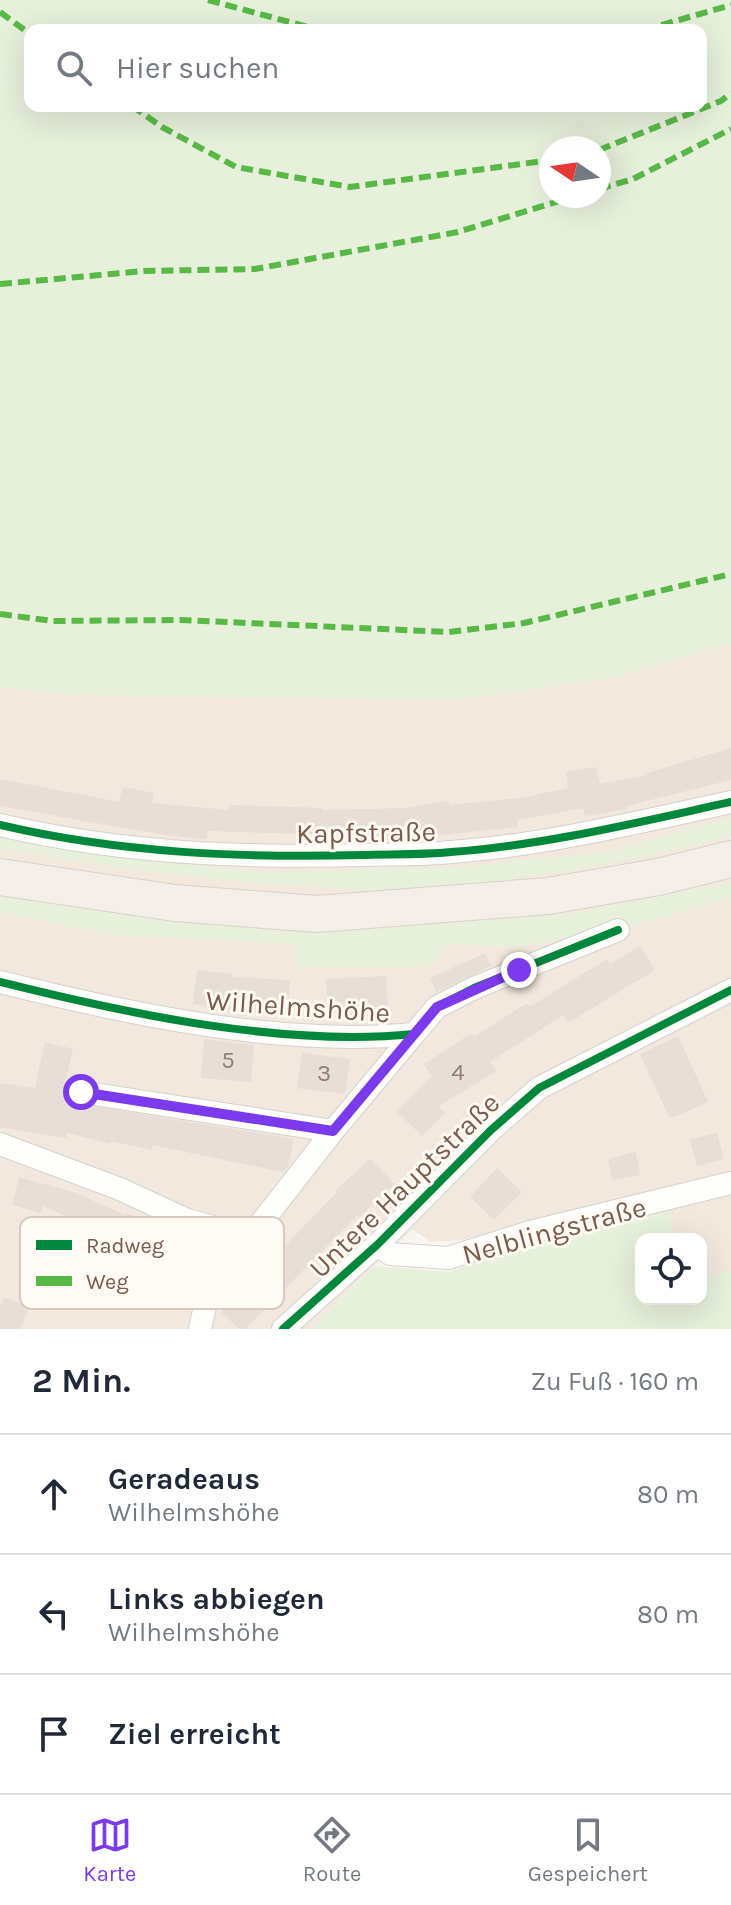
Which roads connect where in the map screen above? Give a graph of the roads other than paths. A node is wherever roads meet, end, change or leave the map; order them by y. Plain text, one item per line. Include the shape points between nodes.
1 (731, 802) edge
2 (0, 825) edge
3 (731, 859) edge
4 (0, 877) edge
5 (618, 930) dead end
6 (0, 982) edge
7 (731, 990) edge
8 (414, 1034) junction
9 (81, 1092) dead end
10 (333, 1131) junction
11 (0, 1144) edge
12 (731, 1183) edge
13 (181, 1217) edge
14 (266, 1217) edge
15 (377, 1245) junction
16 (204, 1309) edge
17 (200, 1329) edge
18 (283, 1329) edge

1 - 2 street, Kapfstraße via 590,833 451,852 186,854
3 - 4 main road via 548,896 317,914 175,903
5 - 8 street, Wilhelmshöhe via 474,988 437,1007
6 - 8 street, Wilhelmshöhe via 139,1014 246,1029 373,1038
7 - 15 street, Untere Hauptstraße via 539,1088
8 - 10 street, Wilhelmshöhe
9 - 10 street
10 - 14 street, Wilhelmshöhe
11 - 13 street
12 - 15 street, Nelblingstraße via 530,1232 448,1258 390,1254
15 - 18 street, Untere Hauptstraße
16 - 17 street, Wilhelmshöhe

